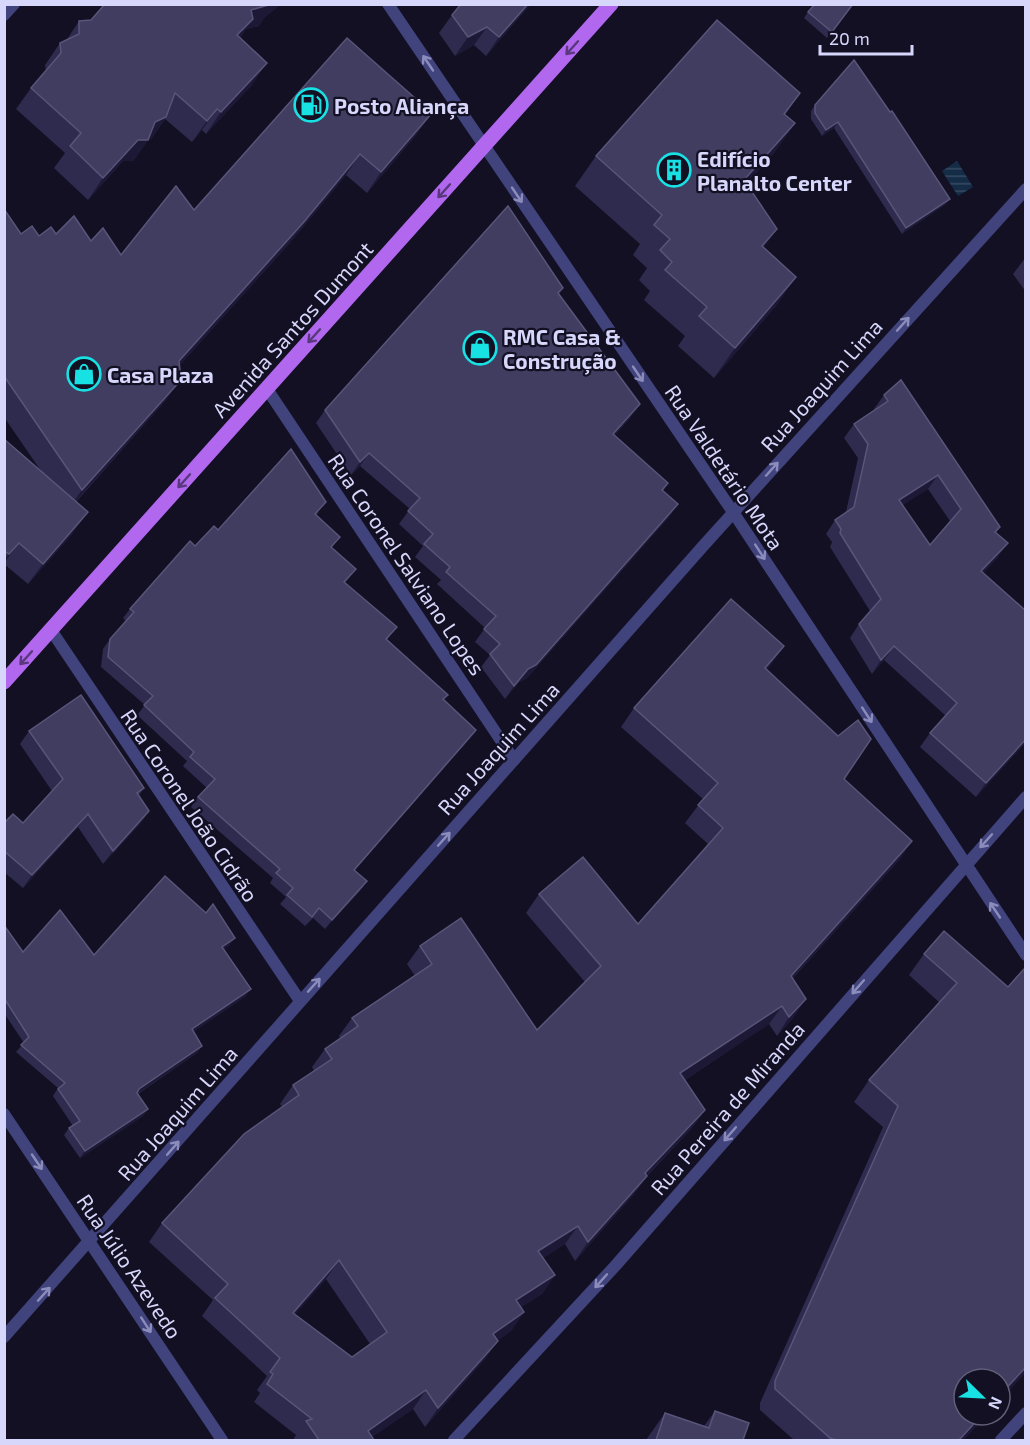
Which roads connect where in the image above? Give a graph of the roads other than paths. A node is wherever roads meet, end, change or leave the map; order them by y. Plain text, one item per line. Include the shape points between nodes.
1 (14, 4) edge
2 (388, 4) edge
3 (611, 4) edge
4 (4, 15) edge
5 (483, 147) junction
6 (1026, 189) edge
7 (267, 389) junction
8 (733, 512) junction
9 (51, 630) junction
10 (4, 682) edge
11 (514, 760) junction
12 (1026, 797) edge
13 (965, 864) junction
14 (1026, 955) edge
15 (300, 1000) junction
16 (4, 1114) edge
17 (91, 1242) junction
18 (4, 1337) edge
19 (1026, 1413) edge
20 (222, 1440) edge
21 (454, 1440) edge
22 (1001, 1440) edge

1 - 4 street
5 -> 2 street, Rua Valdetário Mota
3 -> 5 main road, Avenida Santos Dumont
5 -> 7 main road, Avenida Santos Dumont
5 -> 8 street, Rua Valdetário Mota
8 -> 6 street, Rua Joaquim Lima
7 -> 9 main road, Avenida Santos Dumont
7 - 11 street, Rua Coronel Salviano Lopes
8 - 11 street, Rua Joaquim Lima
8 -> 13 street, Rua Valdetário Mota
9 -> 10 main road, Avenida Santos Dumont
9 - 15 street, Rua Coronel João Cidrão
15 -> 11 street, Rua Joaquim Lima
12 -> 13 street, Rua Pereira de Miranda
14 -> 13 street, Rua Valdetário Mota
13 -> 21 street, Rua Pereira de Miranda via 616,1265
17 -> 15 street, Rua Joaquim Lima
16 -> 17 street, Rua Júlio Azevedo
18 -> 17 street, Rua Joaquim Lima
17 -> 20 street, Rua Júlio Azevedo
19 - 22 street

